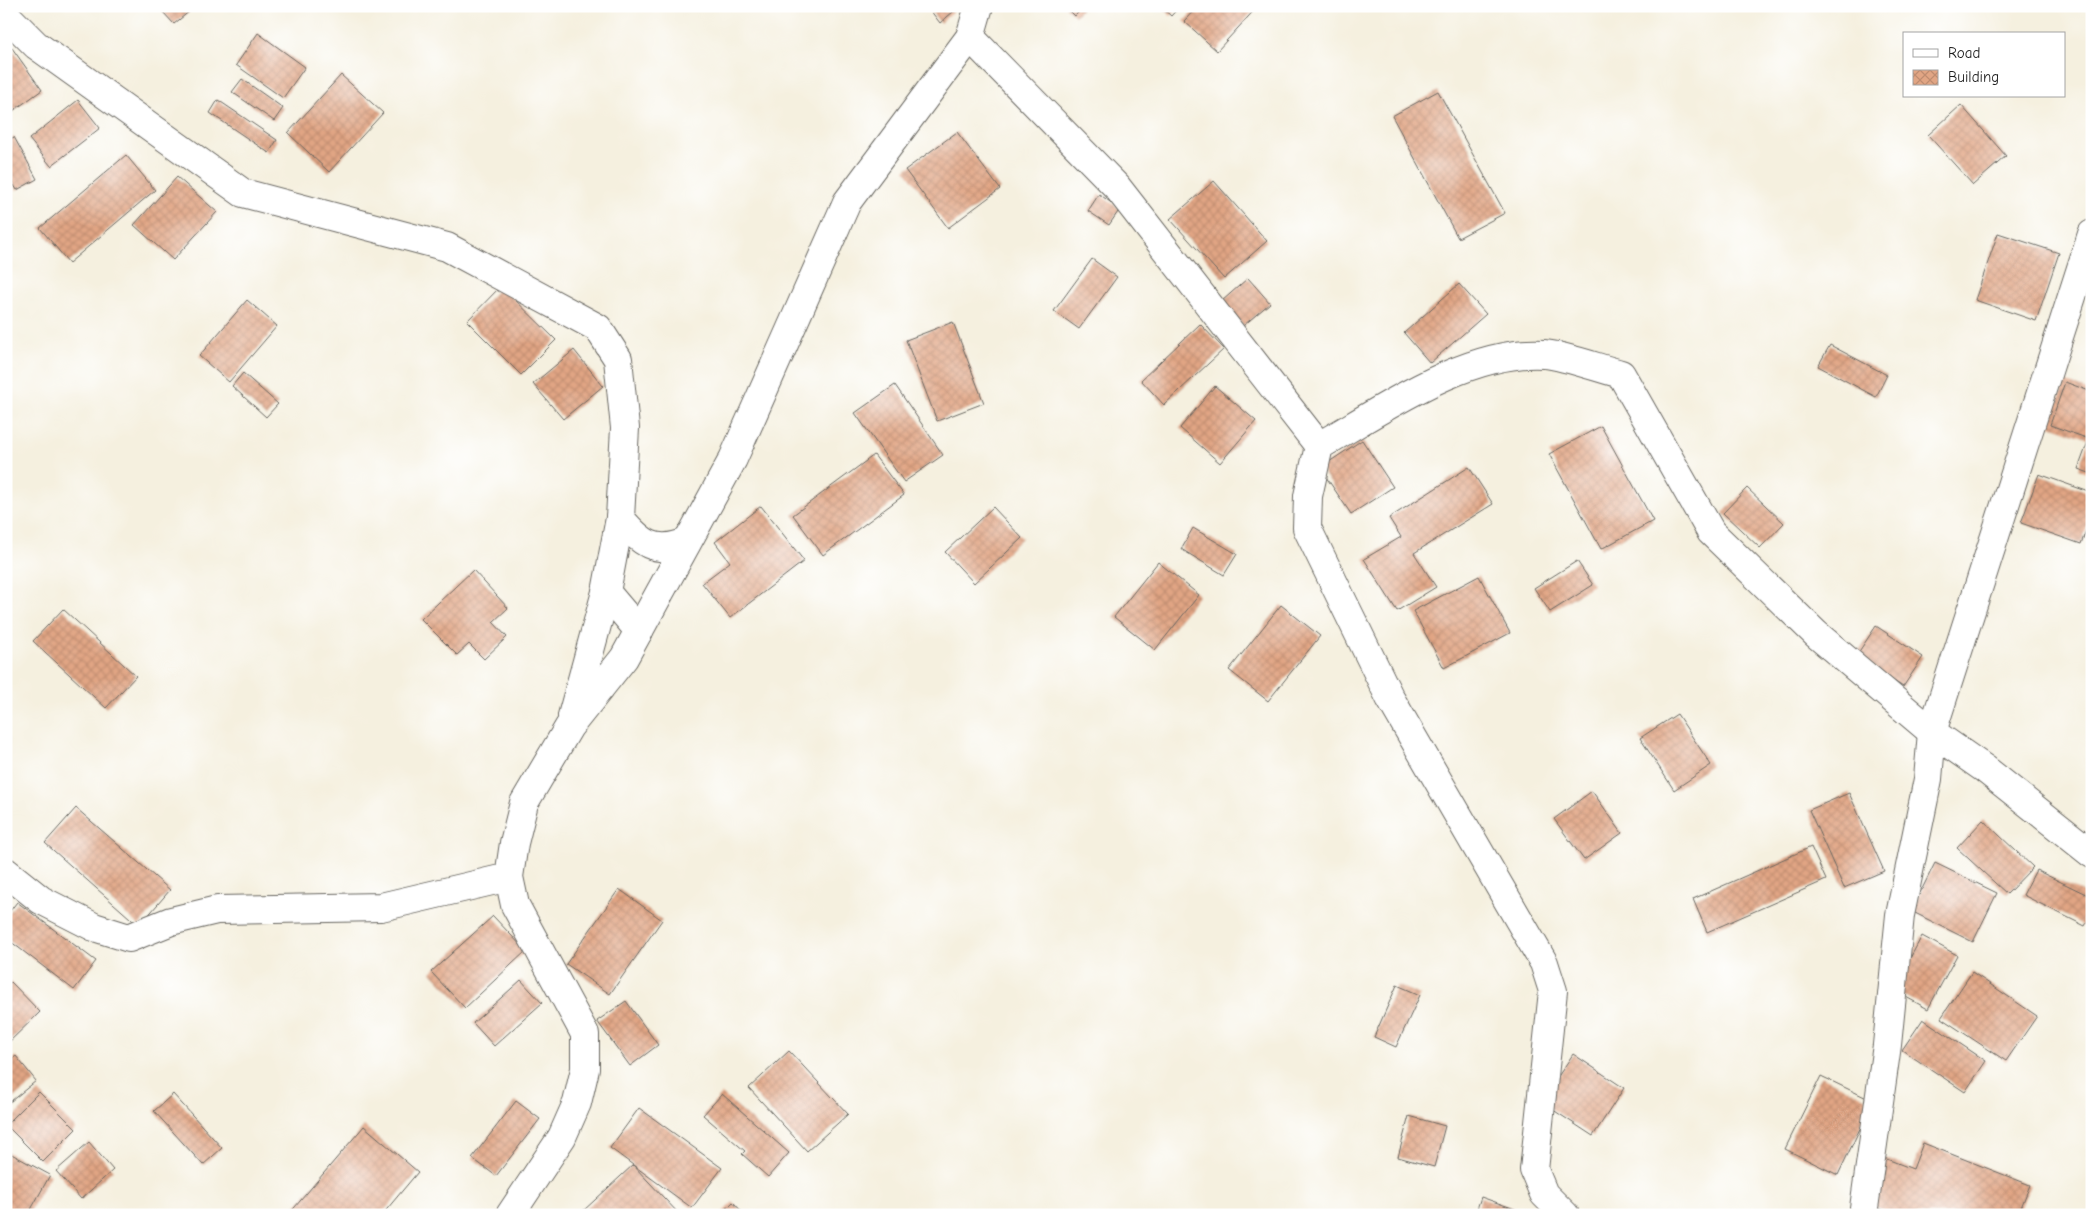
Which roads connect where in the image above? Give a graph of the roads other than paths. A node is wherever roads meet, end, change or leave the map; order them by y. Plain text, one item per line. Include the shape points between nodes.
1 (979, 6) edge
2 (6, 15) edge
3 (970, 37) junction
4 (2092, 234) edge
5 (1318, 446) junction
6 (620, 518) junction
7 (687, 542) junction
8 (606, 592) junction
9 (639, 631) junction
10 (569, 727) junction
11 (1932, 732) junction
12 (2092, 854) edge
13 (6, 872) edge
14 (509, 877) junction
15 (510, 1215) edge
16 (1565, 1215) edge
17 (1863, 1215) edge

1 - 3 street
2 - 6 street via 36,45 243,193 447,247 598,328 618,359 625,428
3 - 5 street via 1117,187
3 - 7 street via 847,202 733,459
4 - 11 street
5 - 11 street via 1429,383 1488,359 1544,354 1621,374 1711,532 1816,634
5 - 16 street via 1308,496 1307,528 1390,698 1544,963 1553,990 1534,1170 1544,1194
6 - 7 street via 635,537 653,546 670,548
6 - 8 street
7 - 9 street
8 - 9 street
8 - 10 street
9 - 10 street via 624,658
10 - 14 street via 524,803
11 - 12 street
11 - 17 street via 1928,779 1900,915 1887,1045
13 - 14 street via 41,900 94,927 128,938 171,921 217,910 381,907
14 - 15 street via 515,905 585,1034 585,1069 577,1103 562,1136

